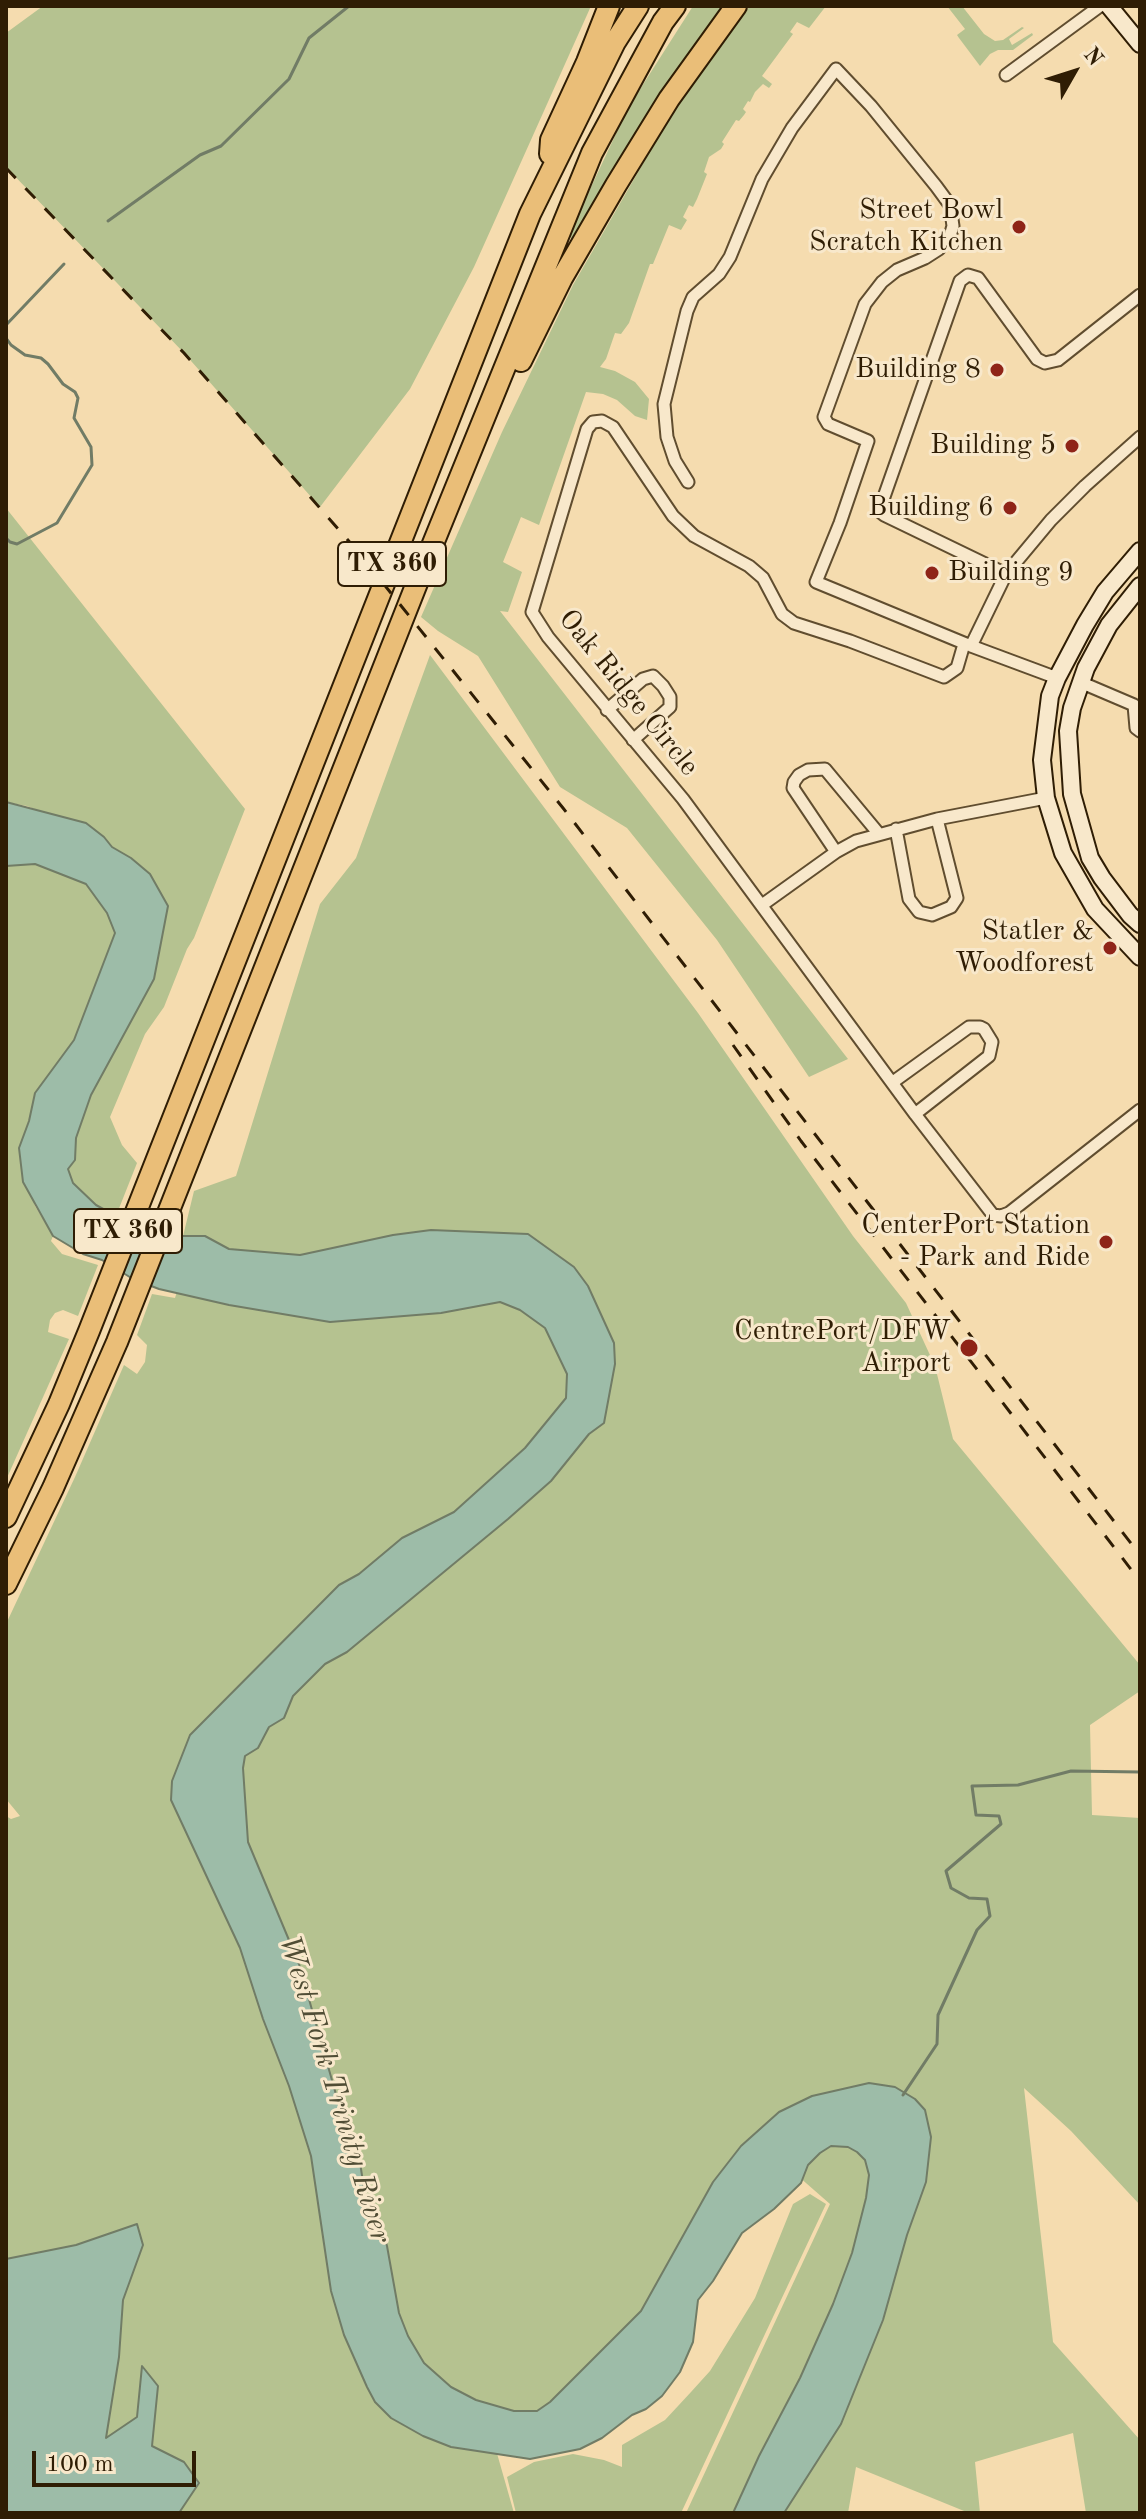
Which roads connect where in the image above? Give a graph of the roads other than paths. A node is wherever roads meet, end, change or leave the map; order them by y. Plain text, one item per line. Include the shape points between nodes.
1 (609, 6) edge
2 (638, 6) edge
3 (675, 6) edge
4 (736, 6) edge
5 (1100, 6) edge
6 (1109, 6) edge
7 (1140, 44) edge
8 (1006, 75) dead end
9 (548, 177) junction
10 (1140, 295) edge
11 (486, 416) junction
12 (1140, 437) edge
13 (688, 482) dead end
14 (1140, 551) edge
15 (1006, 574) junction
16 (1140, 586) edge
17 (968, 645) junction
18 (1057, 678) junction
19 (1080, 682) junction
20 (1140, 693) edge
21 (1134, 705) junction
22 (607, 710) junction
23 (1140, 731) edge
24 (633, 740) junction
25 (1046, 798) junction
26 (937, 819) junction
27 (896, 829) junction
28 (879, 834) junction
29 (836, 852) junction
30 (762, 905) junction
31 (1140, 924) edge
32 (1140, 957) edge
33 (893, 1082) junction
34 (1140, 1110) edge
35 (915, 1114) junction
36 (6, 1517) edge
37 (6, 1584) edge

1 - 9 highway via 551,140
2 - 9 highway, TX 360
3 - 11 highway, TX 360 via 592,153
4 - 11 highway via 631,160 562,278 510,384
5 - 8 street
6 - 7 street
9 - 36 highway, TX 360 via 89,1331
10 - 15 street via 1058,360 1045,363 978,278 968,275 960,281 879,511
11 - 37 highway, TX 360 via 117,1342
12 - 15 street via 1036,536
13 - 17 street via 667,437 664,404 687,311 693,297 730,257 762,179 836,69 936,186 950,205 953,226 939,249 897,270 865,304 824,417 828,424 868,441 816,582
14 - 18 street via 1105,592
15 - 17 street
16 - 19 street via 1109,625
17 - 18 street
17 - 22 street, Oak Ridge Circle via 957,668 944,677 794,623 782,614 763,578 694,536 673,516 613,427 593,422 532,612
18 - 19 street
18 - 25 street via 1043,749
19 - 21 street
19 - 31 street via 1068,731 1074,803 1090,858
20 - 21 street
21 - 23 street
22 - 24 street, Oak Ridge Circle
22 - 24 street via 643,679 653,676 663,686 670,707
24 - 30 street, Oak Ridge Circle
25 - 26 street
25 - 32 street via 1063,853 1084,893
26 - 27 street
26 - 27 street via 957,898 951,907 932,915 919,912 909,899
27 - 28 street
28 - 29 street
28 - 29 street via 825,769 808,770 793,788
29 - 30 street
30 - 33 street, Oak Ridge Circle
33 - 35 street, Oak Ridge Circle
33 - 35 street via 969,1027 984,1029 992,1042 989,1056
34 - 35 street, Oak Ridge Circle via 1001,1216 993,1215

